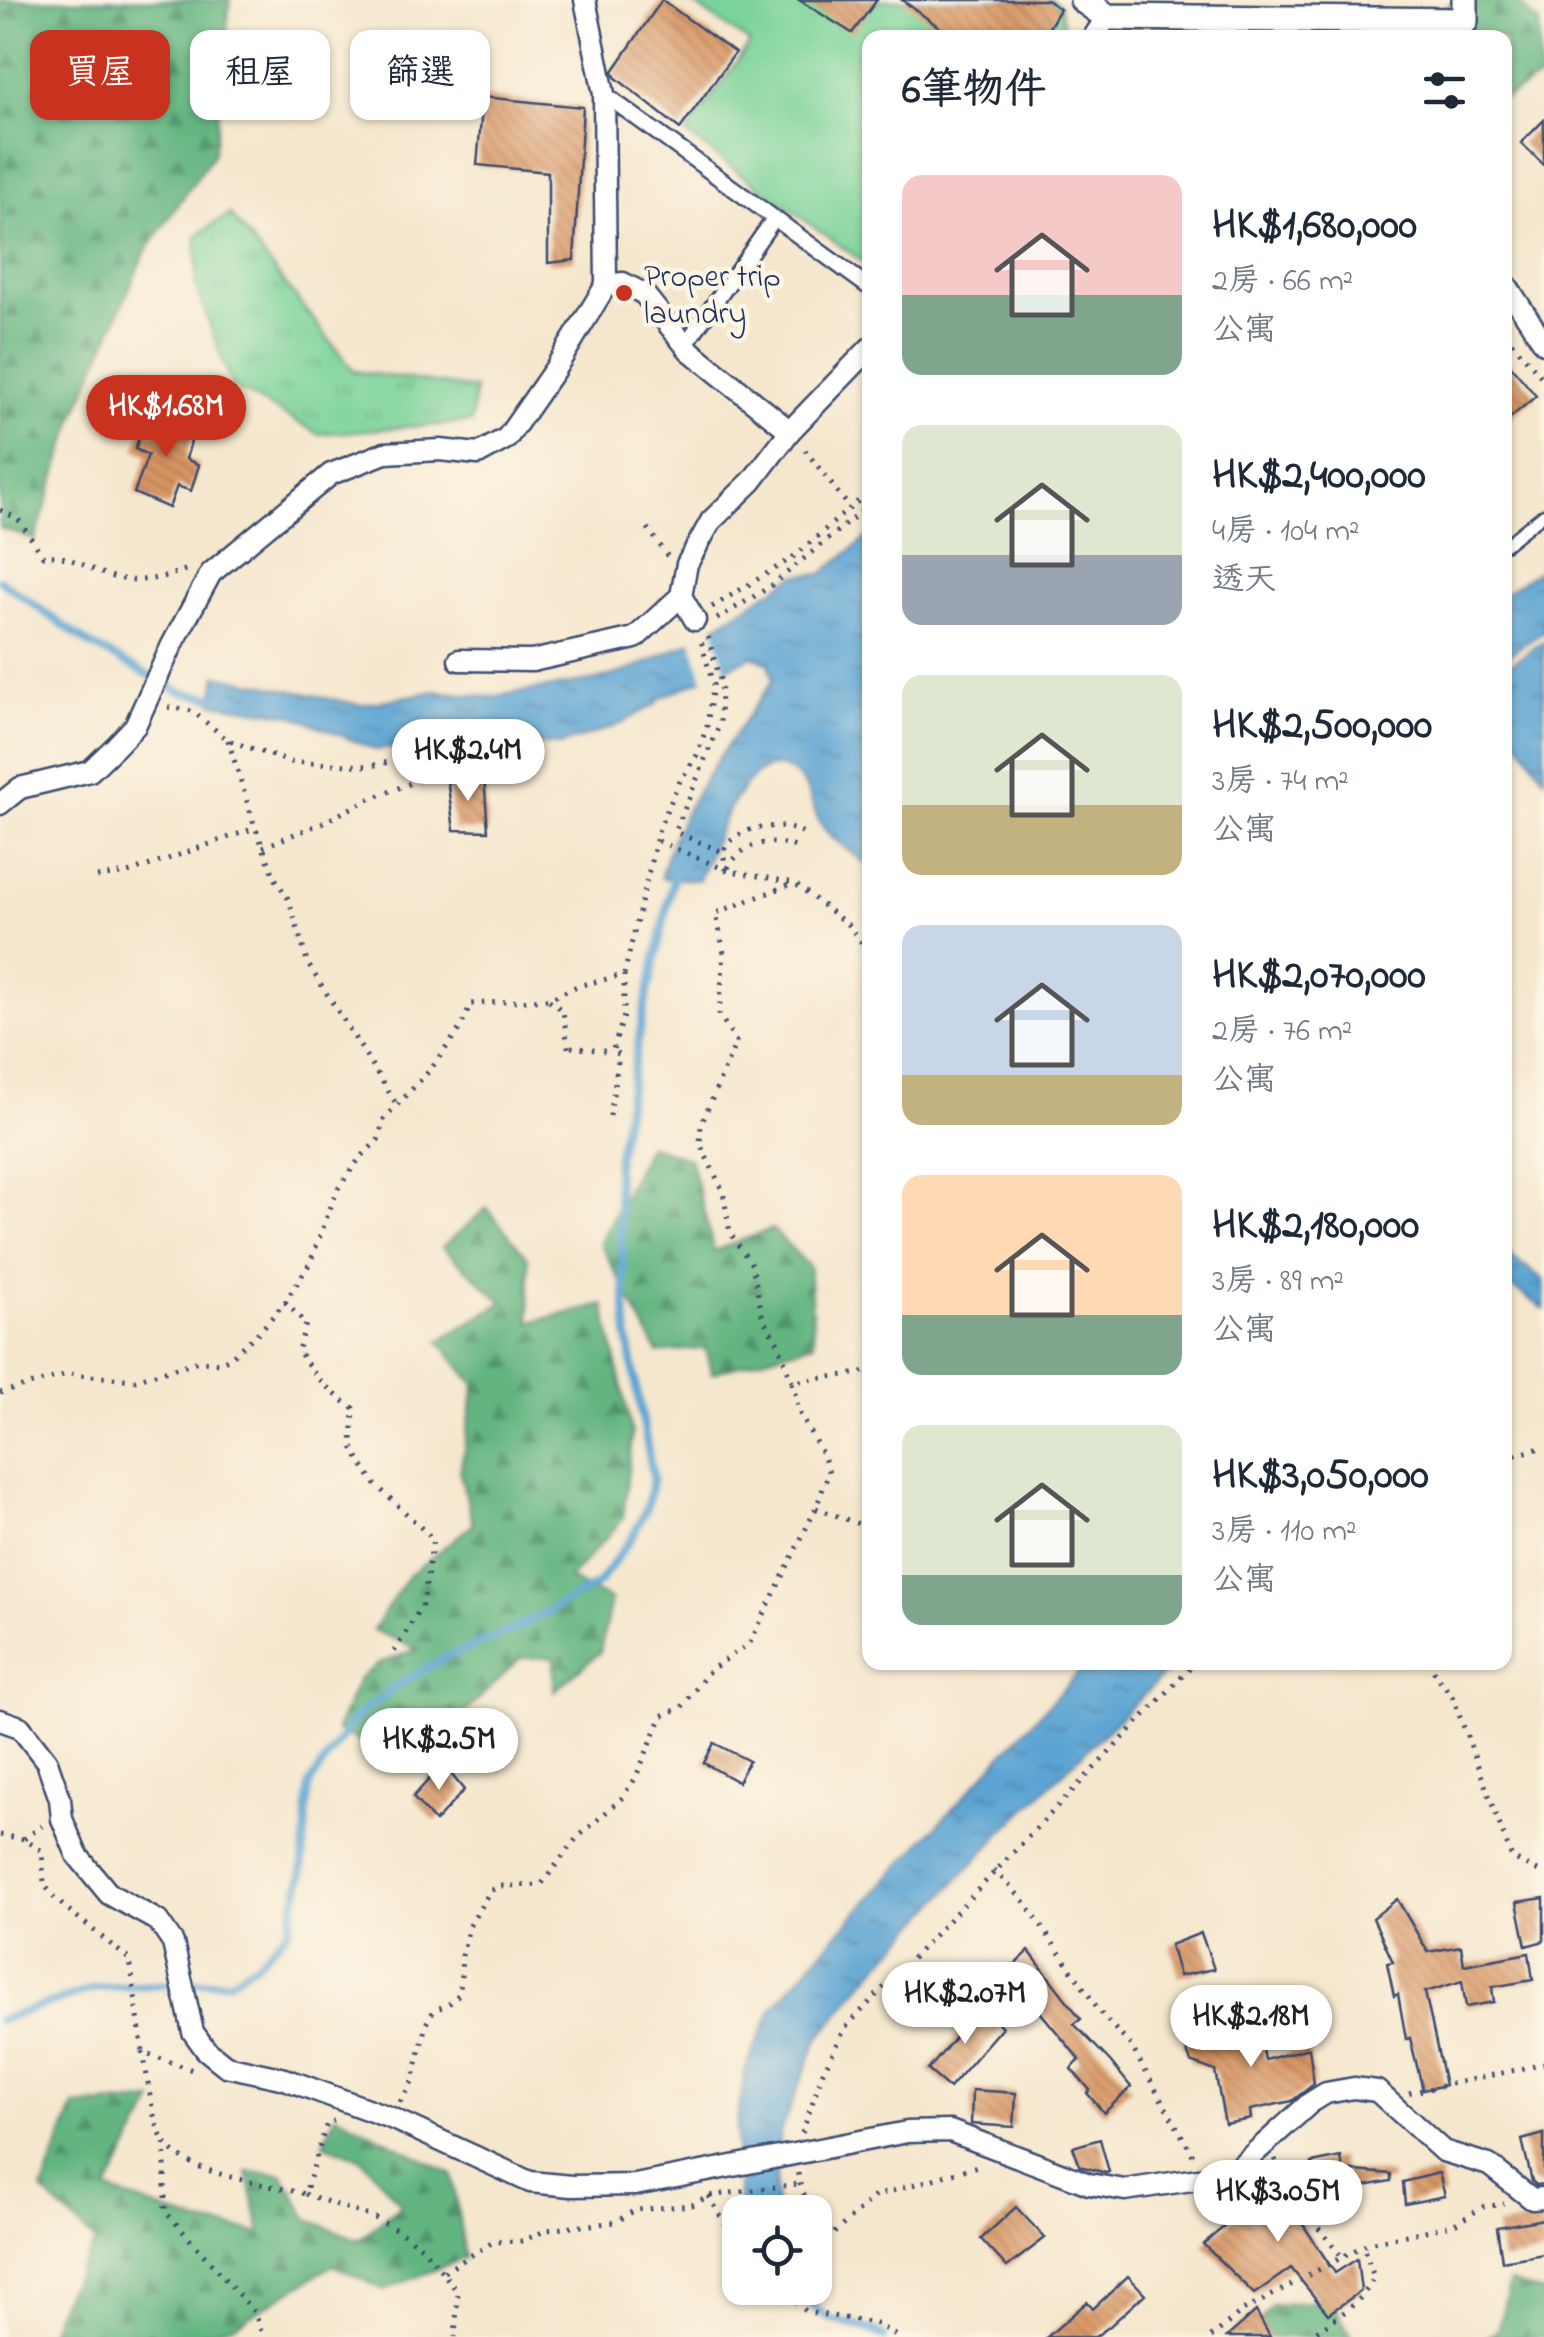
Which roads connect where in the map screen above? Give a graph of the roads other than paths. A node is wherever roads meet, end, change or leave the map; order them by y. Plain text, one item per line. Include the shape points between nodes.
1 (585, 0) edge
2 (1084, 0) edge
3 (1465, 20) edge
4 (1110, 24) edge
5 (604, 94) junction
6 (774, 219) junction
7 (862, 282) edge
8 (606, 285) junction
9 (1512, 295) edge
10 (1544, 344) edge
11 (685, 345) junction
12 (862, 356) edge
13 (790, 431) junction
14 (1544, 514) edge
15 (1512, 539) edge
16 (681, 596) junction
17 (702, 621) road end
18 (459, 660) dead end
19 (0, 804) edge
20 (0, 1720) edge
21 (1538, 2198) edge

1 - 5 street
2 - 4 street
3 - 4 street
5 - 6 street
5 - 8 street
6 - 7 street
6 - 11 street
8 - 11 street via 631,285 644,294
8 - 19 street via 500,444 478,454 385,453 331,474 211,572 135,726 90,770 20,788
9 - 10 street
11 - 13 street
12 - 13 street
13 - 16 street via 712,521 687,564
14 - 15 lane
16 - 17 street
16 - 18 street via 635,638 532,661
20 - 21 street via 20,1727 47,1762 77,1855 108,1894 158,1921 173,1943 193,2032 206,2050 226,2066 392,2118 530,2182 634,2185 936,2131 963,2134 1089,2184 1125,2190 1238,2168 1326,2093 1354,2088 1377,2091 1442,2150 1489,2165

